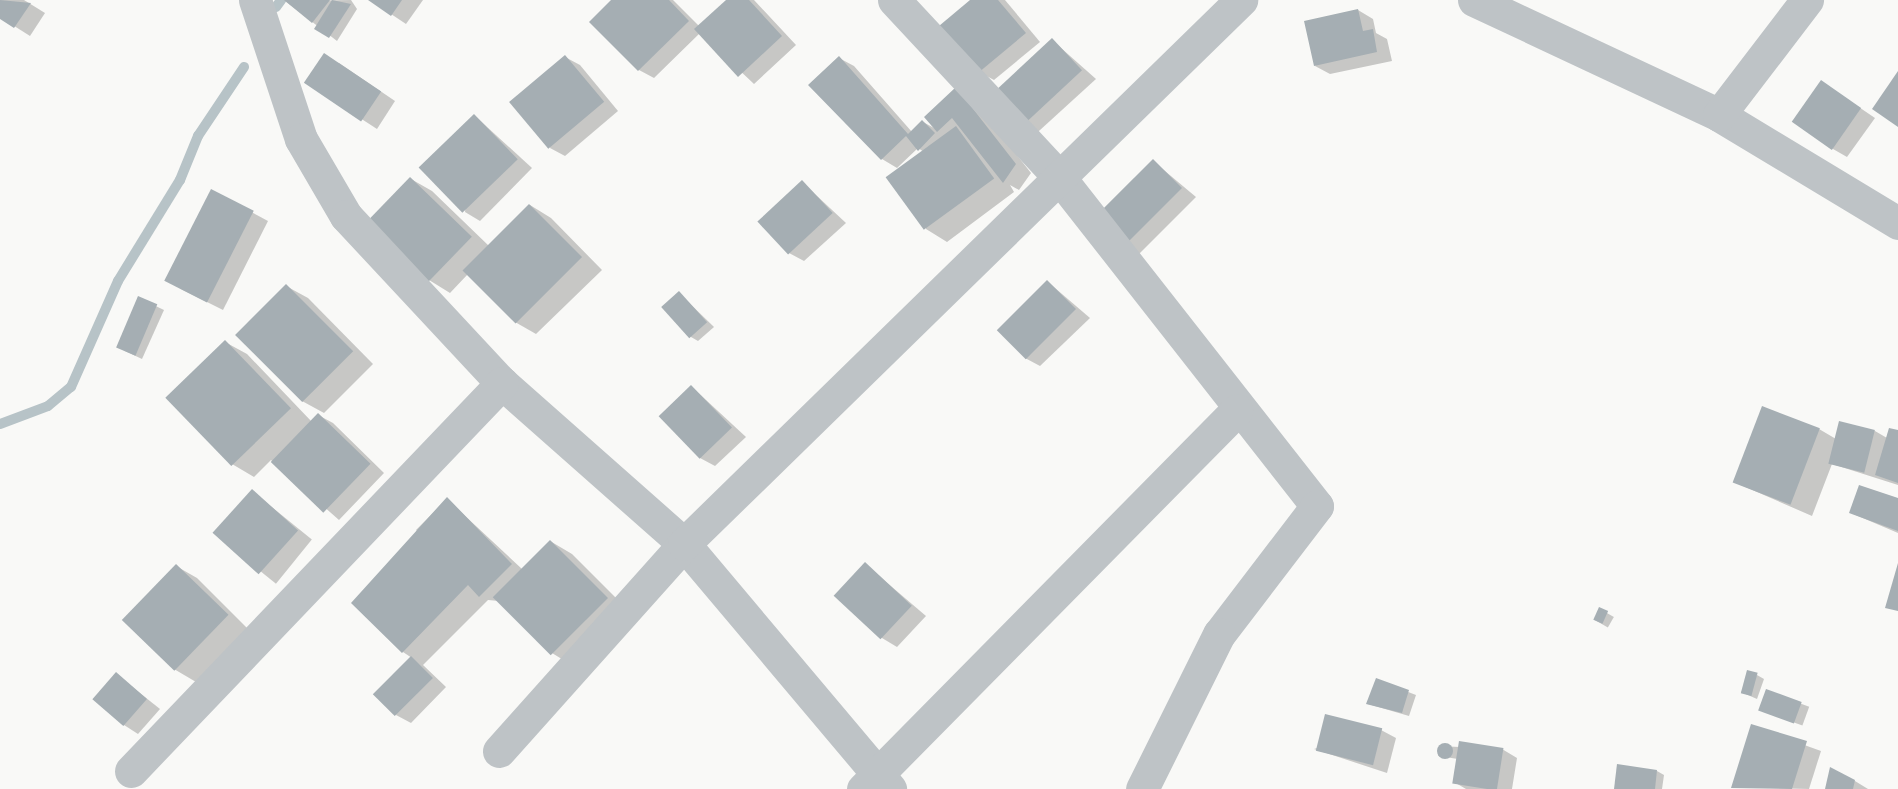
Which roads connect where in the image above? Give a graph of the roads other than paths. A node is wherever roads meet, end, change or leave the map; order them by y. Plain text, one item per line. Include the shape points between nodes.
1 (255, 0) edge
2 (894, 0) edge
3 (1241, 0) edge
4 (1474, 0) edge
5 (1807, 0) edge
6 (1719, 115) junction
7 (1059, 177) junction
8 (1898, 222) edge
9 (502, 383) junction
10 (1237, 410) junction
11 (684, 544) junction
12 (499, 751) dead end
13 (131, 771) dead end
14 (876, 785) edge
15 (1142, 789) edge

1 - 9 street via 301,139 346,216
2 - 7 street
3 - 7 street
4 - 6 street
5 - 6 street
6 - 8 street
7 - 10 street
7 - 11 street
9 - 11 street
9 - 13 street
10 - 14 street
10 - 15 street via 1317,506 1219,634
11 - 12 street
11 - 14 street

